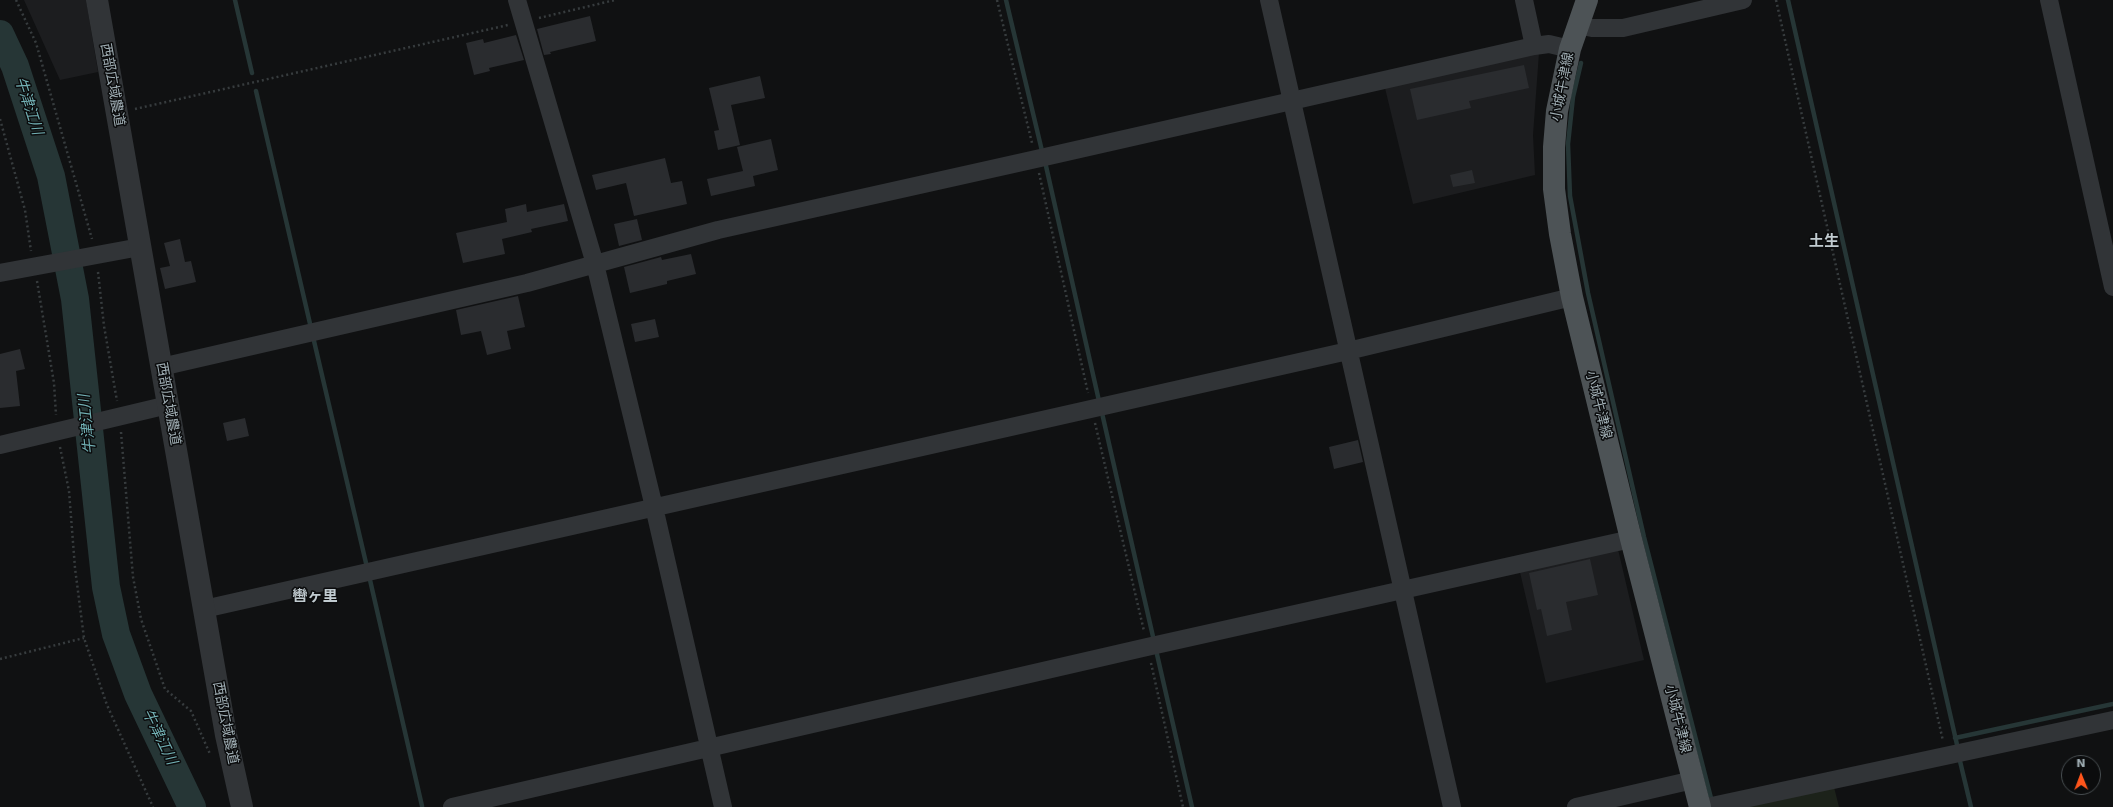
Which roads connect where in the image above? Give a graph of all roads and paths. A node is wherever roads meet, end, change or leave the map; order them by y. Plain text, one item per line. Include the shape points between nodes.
1 (16, 0) edge
2 (97, 0) edge
3 (517, 0) edge
4 (615, 0) edge
5 (997, 0) edge
6 (1269, 0) edge
7 (1524, 0) edge
8 (1587, 0) edge
9 (1743, 0) edge
10 (1776, 0) edge
11 (2049, 0) edge
12 (522, 22) junction
13 (1577, 25) junction
14 (1534, 46) junction
15 (1570, 49) junction
16 (1292, 101) junction
17 (117, 113) junction
18 (0, 119) edge
19 (1036, 160) junction
20 (140, 247) junction
21 (97, 255) junction
22 (595, 264) junction
23 (34, 267) junction
24 (0, 273) edge
25 (2113, 287) edge
26 (1572, 297) junction
27 (1348, 351) junction
28 (162, 367) junction
29 (168, 405) junction
30 (1092, 410) junction
31 (120, 417) junction
32 (57, 431) junction
33 (0, 445) edge
34 (654, 507) junction
35 (1631, 539) junction
36 (1403, 591) junction
37 (204, 610) junction
38 (84, 638) junction
39 (1147, 647) junction
40 (0, 659) edge
41 (2113, 720) edge
42 (709, 747) junction
43 (1955, 754) junction
44 (233, 766) junction
45 (1693, 780) junction
46 (1708, 806) edge
47 (153, 807) edge
48 (242, 807) edge
49 (452, 807) edge
50 (723, 807) edge
51 (1182, 807) edge
52 (1452, 807) edge
53 (1576, 807) edge

1 - 21 path via 36,43
2 - 17 street, 西部広域農道
3 - 12 street
4 - 12 path
5 - 19 path
6 - 16 street
7 - 14 street
8 - 13 main road, 小城牛津線
9 - 13 street via 1623,28 1592,28
10 - 43 path
11 - 25 street
12 - 17 path
12 - 22 street
13 - 15 main road, 小城牛津線
14 - 15 street via 1549,44
14 - 16 street
15 - 26 main road, 小城牛津線 via 1560,89 1554,147 1554,189
16 - 19 street
16 - 27 street
17 - 20 street, 西部広域農道
18 - 23 path via 25,210
19 - 22 street via 718,230
19 - 30 path
20 - 21 street
20 - 28 street, 西部広域農道
21 - 23 street
21 - 31 path via 104,326
22 - 28 street via 527,283
22 - 34 street
23 - 24 street
23 - 32 path via 42,301 54,384
26 - 27 street
26 - 35 main road, 小城牛津線
27 - 30 street
27 - 36 street
28 - 29 street, 西部広域農道
29 - 31 street
29 - 37 street, 西部広域農道
30 - 34 street
30 - 39 path
31 - 32 street
31 - 44 path via 133,577 141,619 165,689 191,711 212,759
32 - 33 street
32 - 38 path via 70,491 75,568
34 - 37 street
34 - 42 street
35 - 36 street
35 - 45 main road, 小城牛津線
36 - 39 street
36 - 52 street
37 - 44 street, 西部広域農道
38 - 40 path
38 - 47 path via 106,705
39 - 42 street
39 - 51 path
41 - 43 street
42 - 49 street
42 - 50 street
43 - 46 street
44 - 48 street, 西部広域農道
45 - 46 main road, 小城牛津線
45 - 53 street

